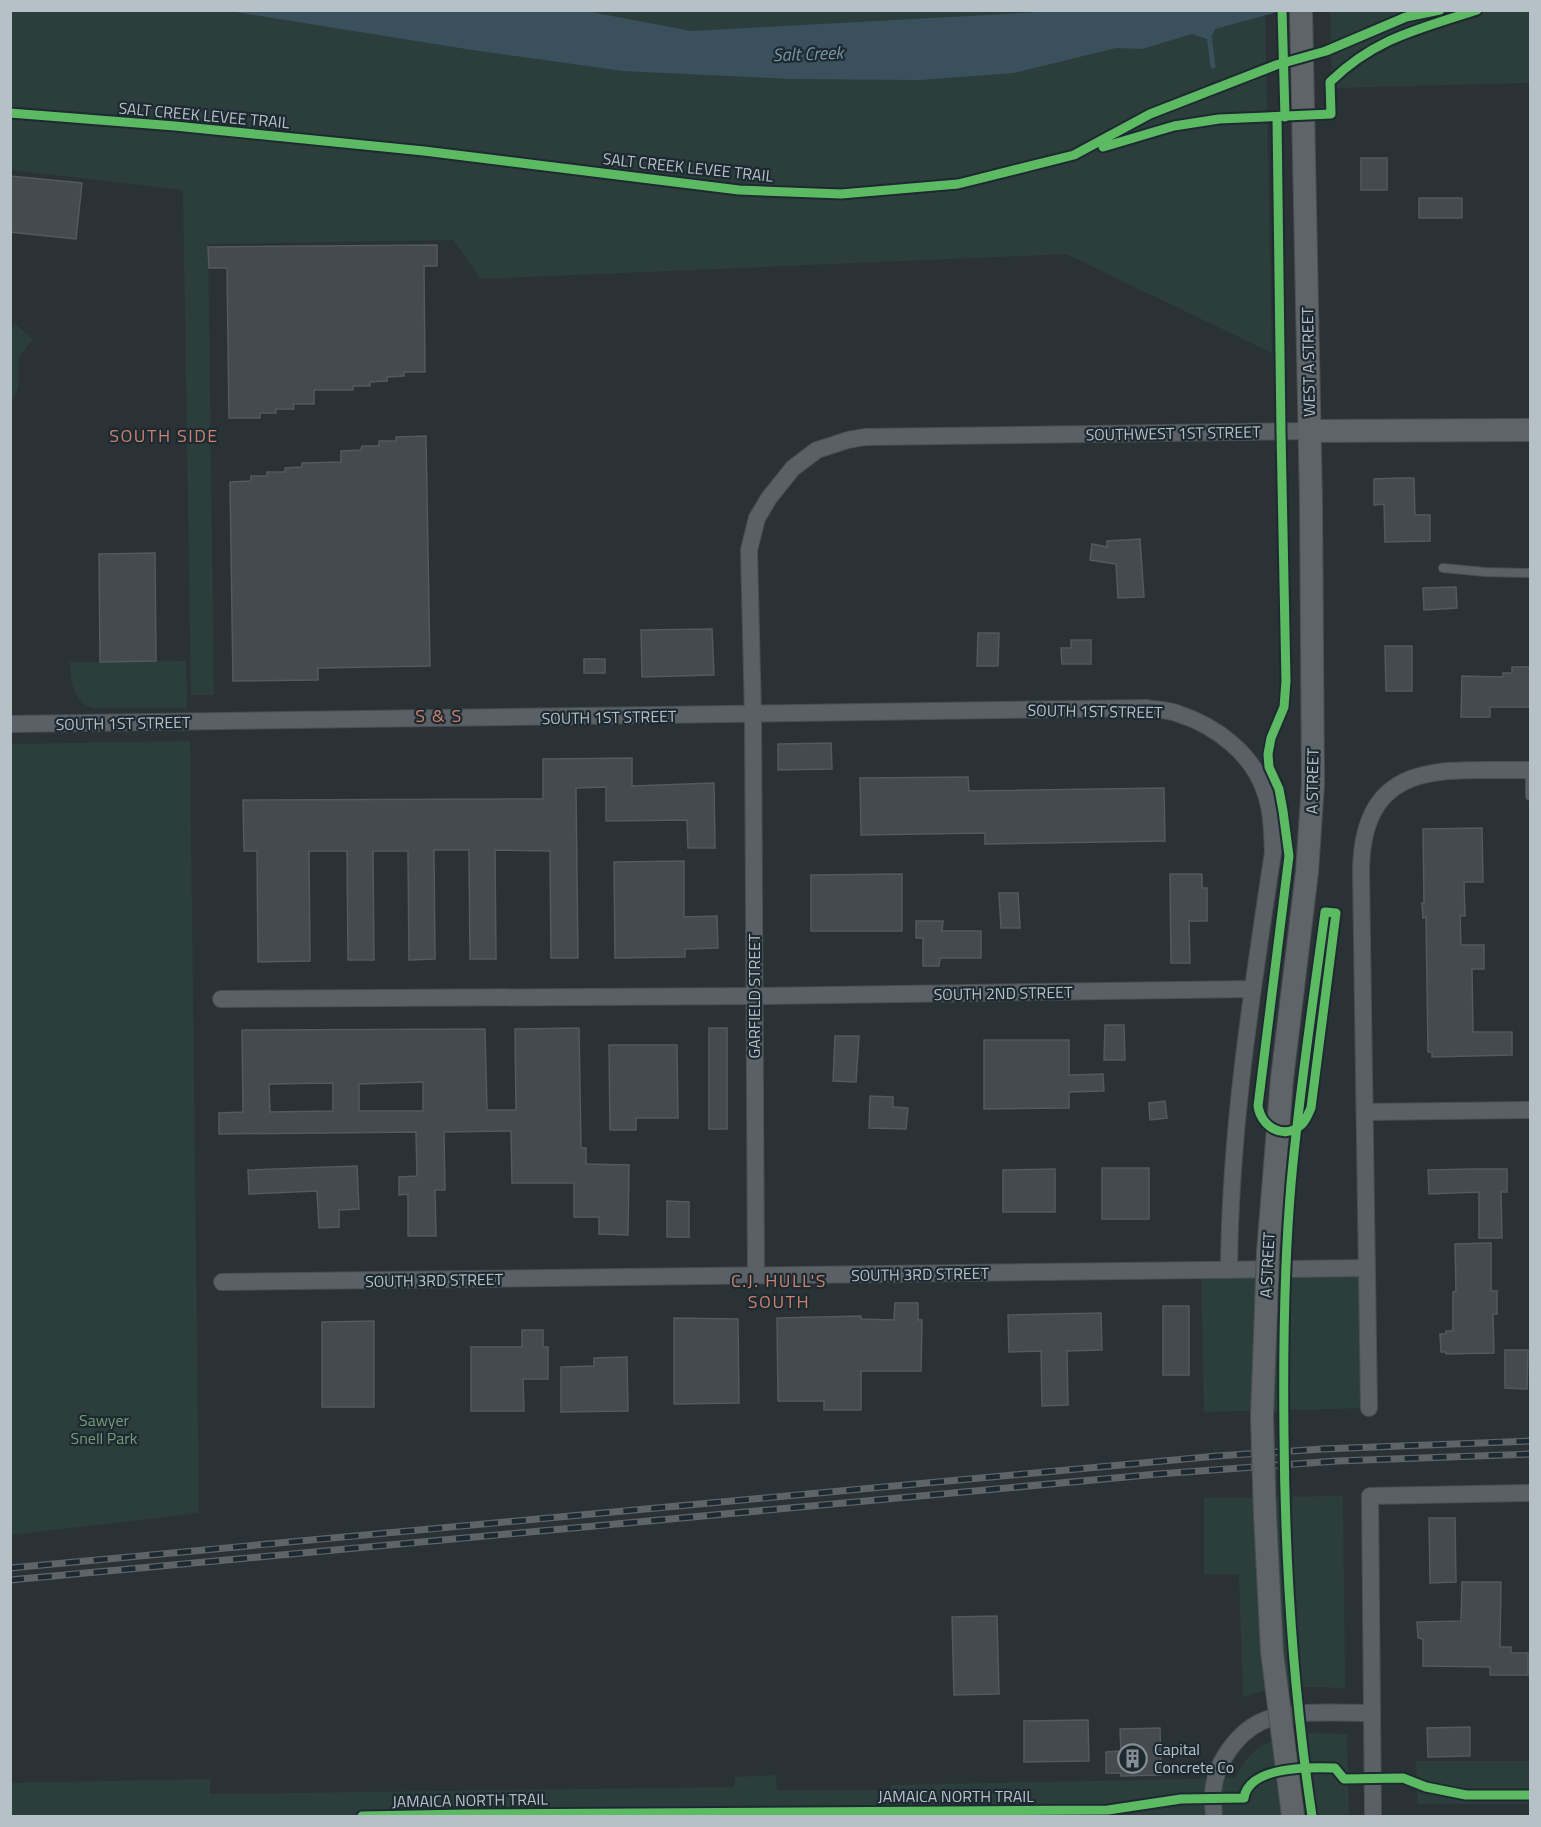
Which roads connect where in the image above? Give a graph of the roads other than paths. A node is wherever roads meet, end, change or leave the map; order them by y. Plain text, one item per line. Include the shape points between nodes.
1 (1301, 10) edge
2 (1530, 430) edge
3 (1310, 431) junction
4 (1443, 568) dead end
5 (1530, 573) edge
6 (1313, 714) joint
7 (753, 715) junction
8 (10, 724) edge
9 (1530, 770) edge
10 (1530, 796) edge
11 (1252, 989) junction
12 (754, 996) junction
13 (220, 999) dead end
14 (1530, 1110) edge
15 (1365, 1112) junction
16 (1367, 1268) junction
17 (1229, 1270) junction
18 (756, 1276) junction
19 (222, 1282) dead end
20 (1369, 1408) dead end
21 (1530, 1493) edge
22 (1372, 1713) junction
23 (1214, 1816) edge
24 (1293, 1816) edge
25 (1373, 1816) edge

1 - 3 main road, WEST A STREET
2 - 3 main road, SOUTHWEST 1ST STREET
3 - 6 main road, WEST A STREET
3 - 7 street, SOUTHWEST 1ST STREET via 882,436 848,440 817,450 793,468 777,487 750,537
4 - 5 lane
6 - 24 main road, A STREET, bridge via 1309,854 1282,1079 1268,1240 1262,1418 1272,1652
7 - 8 street, SOUTH 1ST STREET
7 - 11 street, SOUTH 1ST STREET via 1147,708 1178,713 1204,725 1230,742 1252,766 1265,792 1272,821 1273,852
7 - 12 street, GARFIELD STREET
9 - 10 lane
9 - 15 street via 1433,772 1409,779 1381,800 1368,823 1361,848
11 - 12 street, SOUTH 2ND STREET
11 - 17 street via 1234,1146
12 - 13 street, SOUTH 2ND STREET
12 - 18 street, GARFIELD STREET
14 - 15 street
15 - 16 street
16 - 17 street, SOUTH 3RD STREET
16 - 20 street
17 - 18 street, SOUTH 3RD STREET
18 - 19 street, SOUTH 3RD STREET
21 - 22 street via 1370,1496
22 - 23 street via 1271,1718 1251,1729 1234,1743 1214,1782
22 - 25 street

